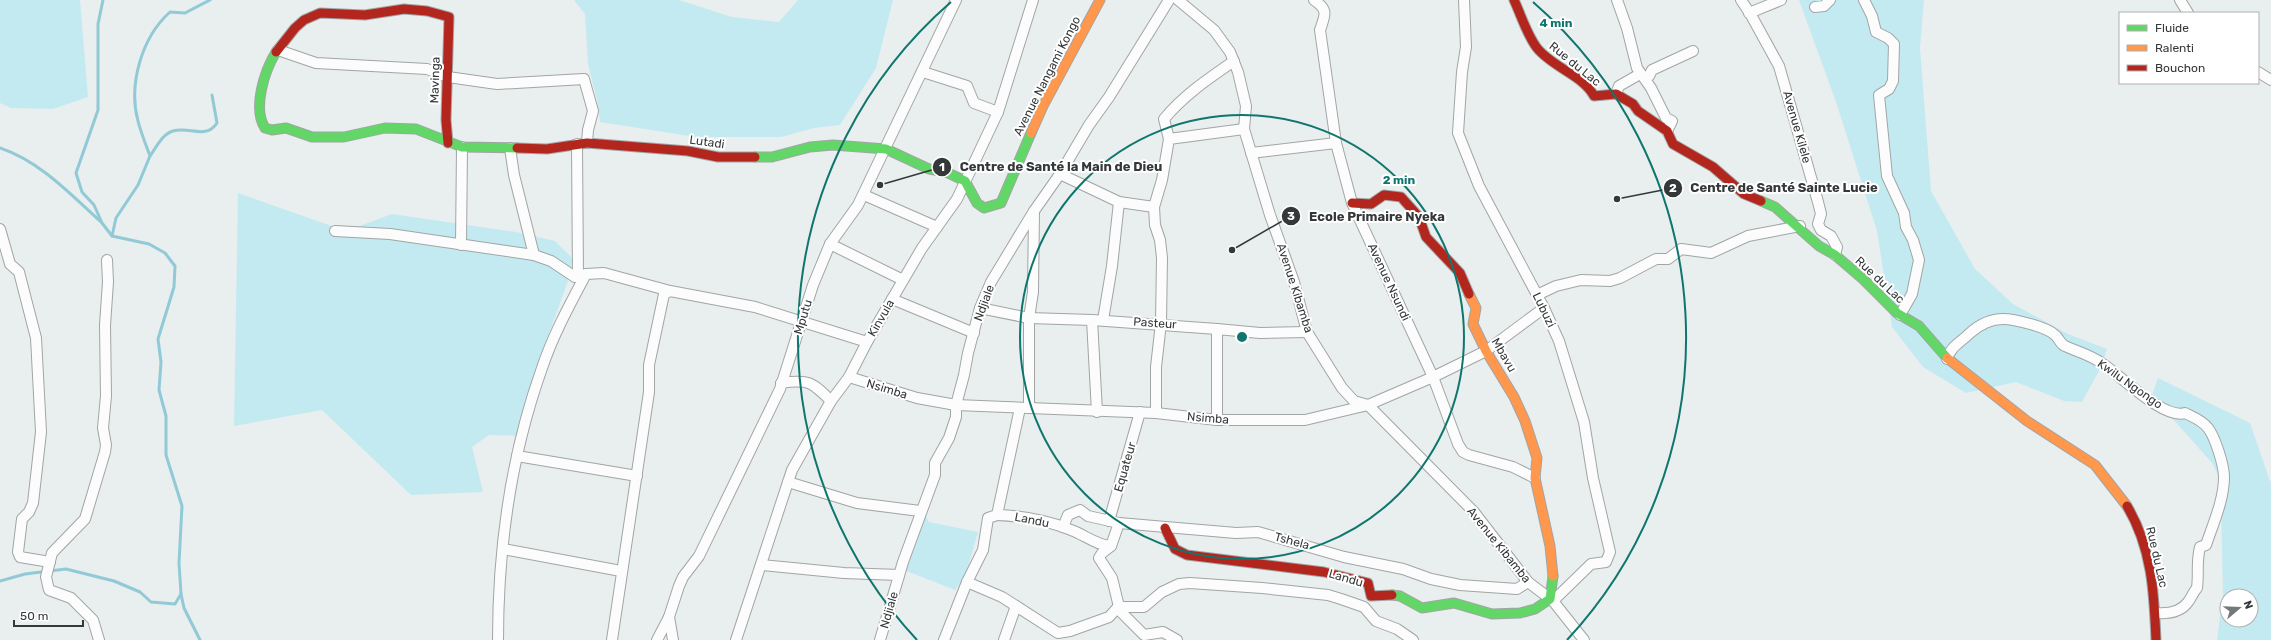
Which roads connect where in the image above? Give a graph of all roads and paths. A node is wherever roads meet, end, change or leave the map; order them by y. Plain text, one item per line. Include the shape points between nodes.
1 (956, 0) edge
2 (1033, 0) edge
3 (1100, 0) edge
4 (1170, 0) edge
5 (1178, 0) edge
6 (1314, 0) edge
7 (1464, 0) edge
8 (1514, 0) edge
9 (1617, 0) edge
10 (1741, 0) edge
11 (1781, 0) edge
12 (1830, 0) edge
13 (1864, 0) edge
14 (2180, 0) edge
15 (1815, 6) dead end
16 (2187, 12) edge
17 (1749, 13) junction
18 (278, 50) junction
19 (1693, 51) dead end
20 (1234, 61) junction
21 (923, 72) junction
22 (2259, 73) edge
23 (1642, 76) junction
24 (448, 77) junction
25 (2271, 80) edge
26 (1616, 94) junction
27 (998, 112) junction
28 (1244, 129) junction
29 (1667, 131) junction
30 (1169, 139) junction
31 (448, 143) junction
32 (587, 143) junction
33 (1336, 143) junction
34 (577, 144) junction
35 (462, 147) junction
36 (510, 148) junction
37 (886, 149) junction
38 (1251, 153) junction
39 (1060, 174) junction
40 (965, 181) junction
41 (864, 195) junction
42 (1118, 202) junction
43 (1352, 203) junction
44 (1154, 207) junction
45 (1034, 211) junction
46 (1800, 226) junction
47 (937, 227) junction
48 (0, 229) edge
49 (335, 231) dead end
50 (830, 244) junction
51 (461, 245) junction
52 (534, 255) junction
53 (1835, 255) junction
54 (107, 260) dead end
55 (582, 276) junction
56 (903, 280) junction
57 (670, 291) junction
58 (1537, 295) junction
59 (892, 299) junction
60 (980, 308) junction
61 (1544, 308) junction
62 (1900, 315) junction
63 (1029, 318) junction
64 (1092, 320) junction
65 (1103, 320) junction
66 (1161, 323) junction
67 (802, 324) junction
68 (1217, 329) junction
69 (1307, 332) junction
70 (974, 333) junction
71 (867, 342) junction
72 (1486, 351) junction
73 (1947, 359) junction
74 (849, 377) junction
75 (1433, 378) junction
76 (781, 383) junction
77 (831, 401) junction
78 (1368, 404) junction
79 (956, 405) junction
80 (1025, 408) junction
81 (1097, 412) junction
82 (1140, 412) junction
83 (1156, 413) junction
84 (1217, 420) junction
85 (517, 456) junction
86 (637, 476) junction
87 (1535, 478) junction
88 (788, 482) junction
89 (920, 511) junction
90 (997, 514) junction
91 (1114, 522) junction
92 (1063, 527) junction
93 (1165, 528) junction
94 (1111, 546) junction
95 (503, 550) junction
96 (761, 566) junction
97 (48, 569) junction
98 (621, 571) junction
99 (899, 575) junction
100 (967, 582) junction
101 (1528, 582) junction
102 (1552, 600) junction
103 (1016, 606) junction
104 (1118, 607) junction
105 (2155, 613) junction
106 (669, 617) junction
107 (1140, 638) edge
108 (99, 640) edge
109 (498, 640) edge
110 (612, 640) edge
111 (657, 640) edge
112 (673, 640) edge
113 (736, 640) edge
114 (880, 640) edge
115 (944, 640) edge
116 (1004, 640) edge
117 (1177, 640) edge
118 (1413, 640) edge
119 (1584, 640) edge
120 (2156, 640) edge

1 - 21 street, Mputu
2 - 27 street, Kinvula
3 - 40 street, Avenue Nangami Kongo via 1043,106 1001,203 982,208
4 - 39 street, Ndjiale
5 - 20 street, Avenue Kibamba via 1214,30
6 - 33 street, Avenue Nsundi via 1326,13 1320,30
7 - 58 street, Lubuzi via 1466,47 1458,133 1479,186
8 - 26 street, Rue du Lac via 1537,48 1561,69 1590,88 1594,96
9 - 23 street
10 - 17 street, Avenue Kilele
11 - 17 street
12 - 15 street via 1824,6
13 - 62 street via 1876,32 1894,44 1893,81 1889,89 1879,95 1880,121 1884,132 1884,162 1887,176 1904,213 1906,227 1914,240 1919,260 1912,294
14 - 16 street
17 - 53 street, Avenue Kilele via 1778,66 1818,202 1818,224 1821,230 1831,236 1837,247
18 - 24 street via 316,64 427,69
18 - 24 street, Mavinga via 296,28 315,15 365,15 391,9 416,9 449,17
18 - 31 street, Lutadi via 264,79 261,105 263,126 272,130 286,128 312,137 344,137 385,128 416,129
19 - 23 street via 1652,70 1649,76
20 - 28 street, Avenue Kibamba via 1246,106
20 - 30 street via 1189,92 1174,107 1164,119
21 - 27 street via 967,86 974,103
21 - 37 street, Mputu
22 - 25 street
23 - 26 street via 1619,86
23 - 29 street via 1666,118 1672,121
24 - 31 street, Mavinga
24 - 32 street via 497,84 585,79 593,111
26 - 29 street, Rue du Lac
27 - 40 street, Kinvula
28 - 30 street
28 - 38 street, Avenue Kibamba
29 - 46 street, Rue du Lac via 1673,144 1713,168 1744,194 1775,207
30 - 44 street
31 - 35 street, Lutadi
32 - 34 street, Lutadi
32 - 37 street, Lutadi via 688,151 718,157 789,154 826,145
33 - 38 street
33 - 43 street, Avenue Nsundi
34 - 36 street, Lutadi via 547,149
34 - 55 street
35 - 36 street, Lutadi
35 - 51 street
36 - 52 street via 514,175
37 - 40 street, Lutadi via 929,169 946,172
37 - 41 street, Mputu
38 - 69 street, Avenue Kibamba via 1294,282
39 - 42 street
39 - 45 street, Ndjiale
40 - 47 street, Kinvula via 957,199
41 - 47 street
41 - 50 street, Mputu
42 - 44 street
42 - 65 street via 1112,266
43 - 72 street, Mbavu via 1371,204 1384,195 1389,197 1394,194 1406,200 1419,217 1426,237 1460,273 1476,308 1473,324
43 - 75 street, Avenue Nsundi
44 - 66 street via 1162,258
45 - 60 street, Ndjiale via 1000,265
45 - 63 street via 1033,292
46 - 53 street, Rue du Lac via 1819,246
46 - 58 street via 1748,236 1711,253 1681,249 1668,258 1656,259 1620,278 1610,281 1581,280 1556,286
47 - 56 street, Kinvula
48 - 97 street via 10,264 19,272 36,338 40,446 32,503 30,512 22,519 18,552 20,557
49 - 51 street via 390,234
50 - 56 street
50 - 67 street, Mputu via 813,285
51 - 52 street
52 - 55 street
53 - 62 street, Rue du Lac
54 - 97 street via 106,396 103,428 105,452 85,519 54,551
55 - 57 street via 604,274
55 - 85 street via 542,368
56 - 59 street, Kinvula
57 - 67 street via 755,307
57 - 86 street via 664,294 648,365 649,392
58 - 61 street, Lubuzi
59 - 70 street
59 - 71 street, Kinvula
60 - 63 street, Pasteur
60 - 70 street, Ndjiale
61 - 72 street, Nsimba
61 - 102 street, Lubuzi via 1559,341 1582,416 1610,552 1606,562 1591,564
62 - 73 street, Rue du Lac via 1923,330
63 - 64 street, Pasteur
63 - 80 street
64 - 65 street, Pasteur
64 - 81 street
65 - 66 street, Pasteur
66 - 68 street, Pasteur
66 - 83 street via 1156,367
67 - 71 street
67 - 76 street, Mputu
68 - 69 street, Pasteur via 1260,333
68 - 84 street
69 - 78 street, Avenue Kibamba via 1342,388 1354,401
70 - 79 street, Ndjiale
71 - 74 street, Kinvula
72 - 75 street, Nsimba
72 - 87 street, Mbavu via 1514,397 1525,421 1537,458
73 - 105 street, Rue du Lac via 2027,421 2095,465 2130,509 2142,535 2154,587
73 - 105 street, Kwilu Ngongo via 1950,350 1983,324 2003,318 2042,328 2055,334 2063,345 2103,363 2150,401 2169,410 2185,413 2200,420 2208,428 2217,448 2224,477 2206,545 2200,547 2198,555 2197,588 2188,602 2173,612
74 - 77 street, Kinvula
74 - 79 street, Nsimba via 917,398
75 - 78 street, Nsimba
75 - 87 street, Avenue Nsundi via 1454,436 1463,452 1513,466
76 - 77 street via 809,382
76 - 106 street, Mputu via 700,556 683,577
77 - 88 street, Kinvula via 792,470
78 - 84 street, Nsimba via 1305,420
78 - 101 street, Avenue Kibamba via 1474,512
79 - 80 street, Nsimba
79 - 89 street, Ndjiale via 954,422 935,463 935,475
80 - 81 street, Nsimba
80 - 90 street
81 - 82 street, Nsimba
82 - 83 street, Nsimba
82 - 91 street, Equateur
83 - 84 street, Nsimba
85 - 86 street
85 - 95 street via 505,515
86 - 98 street
87 - 102 street, Mbavu via 1552,556
88 - 89 street via 857,503
88 - 96 street, Kinvula
89 - 99 street, Ndjiale
90 - 92 street, Landu via 1038,518
90 - 100 street via 988,518 983,550
91 - 92 street, Tshela via 1075,510 1068,515
91 - 93 street, Tshela via 1153,524
91 - 94 street, Equateur
92 - 94 street, Landu via 1082,534 1101,546
93 - 101 street, Tshela via 1258,532 1460,585 1518,589
93 - 102 street, Landu via 1175,549 1187,555 1324,572 1368,583 1371,596 1400,596 1422,608 1454,603 1492,614 1520,614
94 - 104 street, Equateur via 1099,558 1112,578
95 - 98 street
95 - 109 street
96 - 99 street
96 - 113 street, Kinvula
97 - 108 street via 49,590 70,597 93,620
98 - 110 street
99 - 114 street, Ndjiale
100 - 103 street
100 - 115 street
101 - 102 street, Avenue Kibamba
102 - 119 street, Avenue Kibamba
103 - 104 street via 1052,630 1064,633 1109,618
103 - 116 street
104 - 107 street, Equateur
104 - 118 street via 1144,607 1162,592 1179,584 1190,583 1328,595 1364,607 1376,621 1397,629
105 - 120 street, Rue du Lac
106 - 111 street
106 - 112 street, Mputu
107 - 117 street, Equateur via 1163,632

